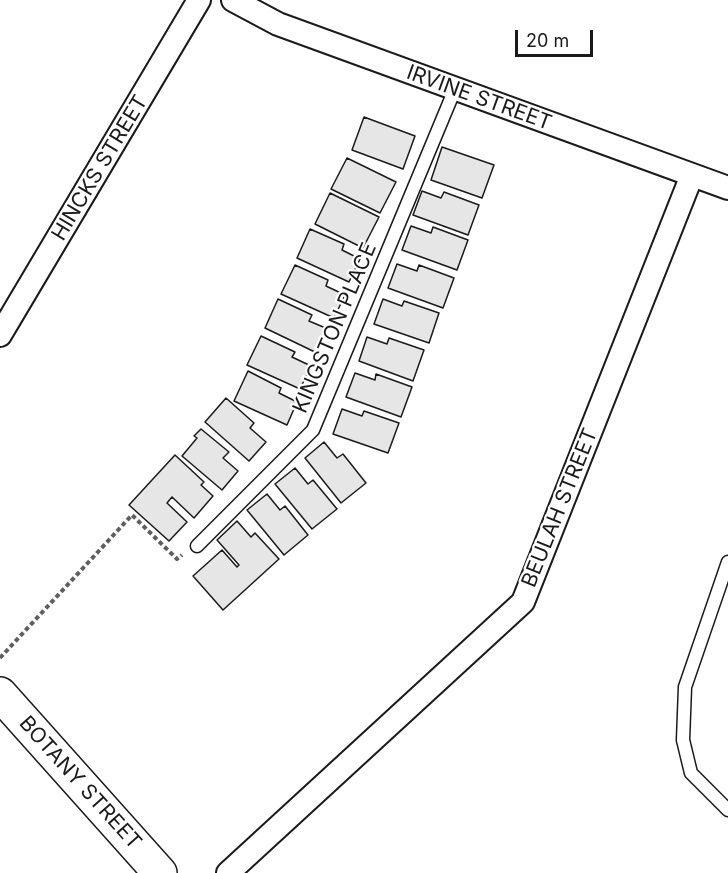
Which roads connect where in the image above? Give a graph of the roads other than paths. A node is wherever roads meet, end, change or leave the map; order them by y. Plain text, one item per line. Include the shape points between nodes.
1 (199, 0) edge
2 (233, 0) edge
3 (456, 89) junction
4 (692, 175) junction
5 (727, 183) edge
6 (0, 336) edge
7 (197, 546) road end
8 (728, 562) edge
9 (0, 693) edge
10 (728, 810) edge
11 (160, 873) edge
12 (228, 873) edge

1 - 6 street, HINCKS STREET
2 - 3 street, IRVINE STREET via 278,24
3 - 4 street, IRVINE STREET
3 - 7 lane, KINGSTON PLACE via 313,430
4 - 5 street, IRVINE STREET
4 - 12 street, BEULAH STREET via 523,602
8 - 10 lane via 685,687 683,740 691,773
9 - 11 street, BOTANY STREET

